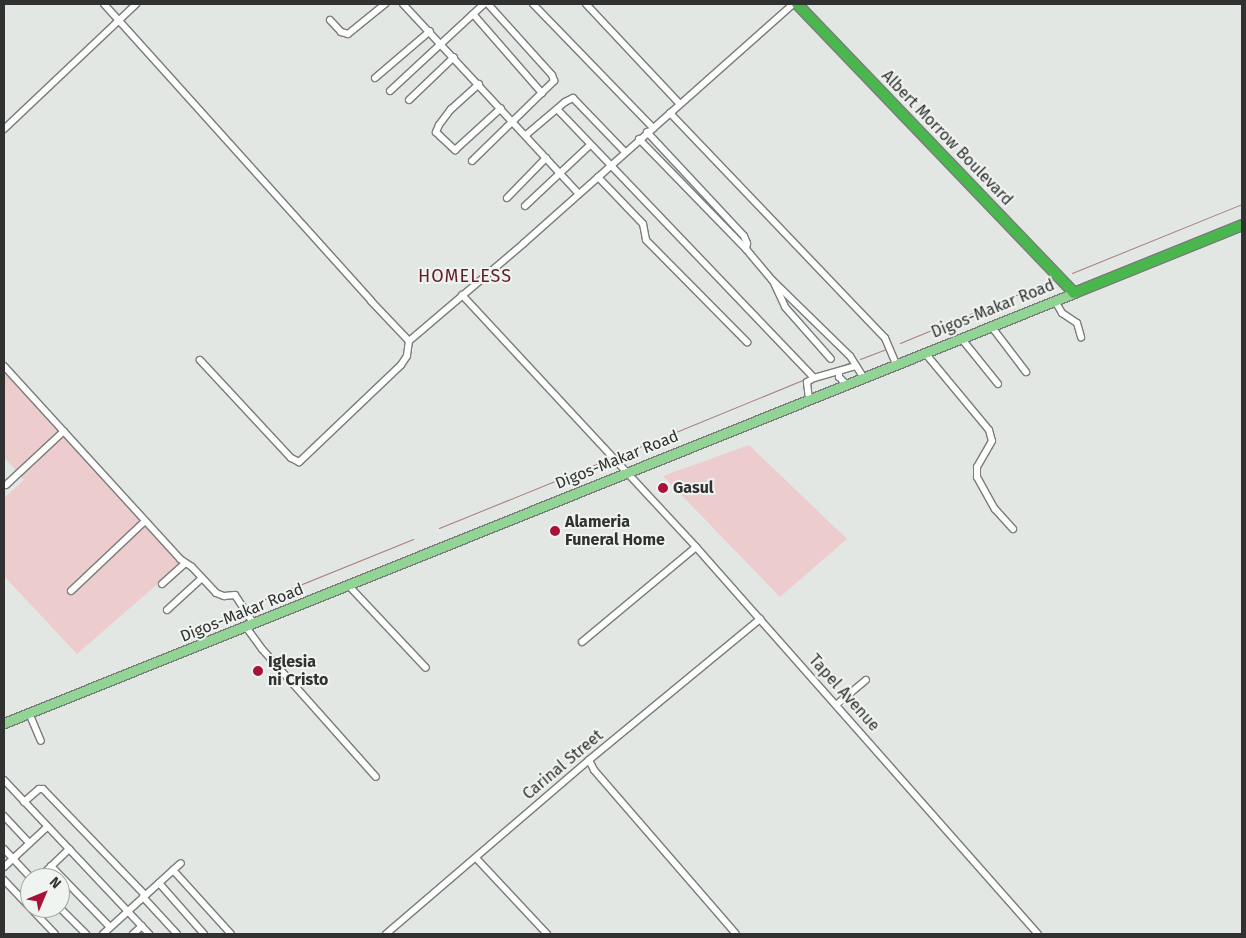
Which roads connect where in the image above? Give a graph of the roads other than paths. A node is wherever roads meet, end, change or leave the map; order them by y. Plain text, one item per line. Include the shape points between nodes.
1 (104, 4) edge
2 (136, 4) edge
3 (385, 4) edge
4 (404, 4) edge
5 (484, 4) edge
6 (488, 4) edge
7 (533, 4) edge
8 (586, 4) edge
9 (795, 4) edge
10 (806, 4) edge
11 (473, 14) junction
12 (330, 20) dead end
13 (118, 21) junction
14 (430, 31) junction
15 (442, 43) junction
16 (454, 57) junction
17 (375, 78) dead end
18 (479, 84) junction
19 (390, 91) dead end
20 (542, 93) junction
21 (409, 100) dead end
22 (680, 104) junction
23 (501, 108) junction
24 (557, 108) junction
25 (670, 113) junction
26 (513, 121) junction
27 (5, 125) edge
28 (650, 130) junction
29 (526, 135) junction
30 (639, 139) junction
31 (590, 145) junction
32 (625, 152) junction
33 (546, 158) junction
34 (472, 161) dead end
35 (610, 166) junction
36 (560, 173) junction
37 (598, 177) junction
38 (579, 194) junction
39 (506, 198) dead end
40 (524, 206) dead end
41 (1242, 225) edge
42 (746, 249) junction
43 (772, 280) junction
44 (1078, 292) junction
45 (462, 295) junction
46 (792, 298) junction
47 (1054, 301) junction
48 (785, 306) junction
49 (991, 326) junction
50 (1081, 336) dead end
51 (961, 338) junction
52 (409, 341) junction
53 (747, 342) dead end
54 (925, 352) junction
55 (832, 359) dead end
56 (200, 360) dead end
57 (896, 364) junction
58 (4, 366) edge
59 (856, 366) junction
60 (839, 372) junction
61 (1026, 372) dead end
62 (863, 377) junction
63 (814, 378) junction
64 (846, 384) junction
65 (998, 384) dead end
66 (809, 399) junction
67 (64, 431) junction
68 (627, 472) junction
69 (6, 485) dead end
70 (145, 521) junction
71 (1013, 529) dead end
72 (696, 547) junction
73 (185, 563) junction
74 (202, 578) junction
75 (162, 584) dead end
76 (350, 586) junction
77 (71, 591) dead end
78 (167, 610) dead end
79 (760, 619) junction
80 (250, 626) junction
81 (582, 642) dead end
82 (426, 668) dead end
83 (866, 680) dead end
84 (836, 705) junction
85 (29, 713) junction
86 (4, 724) edge
87 (41, 741) dead end
88 (589, 760) junction
89 (376, 777) dead end
90 (4, 780) edge
91 (24, 802) junction
92 (4, 816) edge
93 (47, 827) junction
94 (29, 843) junction
95 (4, 849) edge
96 (69, 849) junction
97 (476, 858) junction
98 (13, 859) junction
99 (181, 862) dead end
100 (51, 866) joint
101 (4, 867) edge
102 (22, 868) edge
103 (173, 870) junction
104 (4, 880) edge
105 (158, 883) junction
106 (144, 896) junction
107 (128, 911) junction
108 (70, 918) edge
109 (142, 926) junction
110 (110, 927) junction
111 (735, 933) edge
112 (55, 934) edge
113 (86, 934) edge
114 (103, 934) edge
115 (134, 934) edge
116 (149, 934) edge
117 (177, 934) edge
118 (204, 934) edge
119 (230, 934) edge
120 (386, 934) edge
121 (547, 934) edge
122 (1038, 934) edge

1 - 13 street
2 - 13 street
3 - 12 street via 348,34 341,32
4 - 14 street
5 - 11 street
6 - 20 street via 554,79
7 - 28 street
8 - 22 street
9 - 22 street
9 - 44 highway, Albert Morrow Boulevard
10 - 44 highway, Albert Morrow Boulevard
11 - 15 street
11 - 20 street
13 - 27 street
13 - 52 street
14 - 15 street
14 - 17 street
15 - 16 street
15 - 19 street
16 - 18 street
16 - 21 street
18 - 23 street
18 - 23 street via 451,109 436,132 455,150
20 - 26 street
22 - 25 street
23 - 26 street
24 - 29 street
24 - 31 street
24 - 32 street via 569,99 576,99
25 - 28 street
25 - 57 street via 885,338
26 - 29 street
26 - 34 street
28 - 30 street
28 - 42 street via 744,236
29 - 33 street
30 - 32 street
30 - 42 street
31 - 35 street
31 - 36 street
32 - 35 street
33 - 36 street
33 - 39 street
35 - 37 street
35 - 63 street
36 - 38 street
36 - 40 street
37 - 38 street
37 - 53 street via 643,224 646,240
38 - 45 street
41 - 44 highway, Digos-Makar Road
42 - 43 street
43 - 46 street
43 - 48 street
44 - 47 main road, Digos-Makar Road
45 - 52 street
45 - 68 street, Tapel Avenue
46 - 48 street
46 - 59 street
47 - 49 main road, Digos-Makar Road
47 - 50 street via 1062,313 1077,323
48 - 55 street
49 - 51 main road, Digos-Makar Road
49 - 61 street
51 - 54 main road, Digos-Makar Road
51 - 65 street
52 - 56 street via 407,356 401,365 299,462
54 - 57 main road, Digos-Makar Road
54 - 71 street via 989,430 992,441 977,467 977,477 995,509
57 - 62 main road, Digos-Makar Road
58 - 67 street
59 - 60 street
59 - 62 street
60 - 63 street
60 - 64 street via 839,377
62 - 64 main road, Digos-Makar Road
63 - 66 street via 807,382
64 - 66 main road, Digos-Makar Road
66 - 68 main road, Digos-Makar Road
67 - 69 street
67 - 70 street
68 - 72 street, Tapel Avenue
68 - 76 main road, Digos-Makar Road
70 - 73 street
70 - 77 street
72 - 79 street, Tapel Avenue
72 - 81 street
73 - 74 street
73 - 75 street
74 - 78 street
74 - 80 street via 221,596 235,595
76 - 80 main road, Digos-Makar Road
76 - 82 street
79 - 84 street, Tapel Avenue
79 - 88 street, Carinal Street
80 - 85 main road, Digos-Makar Road
80 - 89 street via 262,649
83 - 84 street
84 - 122 street, Tapel Avenue
85 - 86 main road, Digos-Makar Road
85 - 87 street
88 - 97 street, Carinal Street
88 - 111 street via 594,770
90 - 91 street
91 - 93 street
91 - 106 street via 43,789
92 - 94 street
93 - 94 street
93 - 96 street
94 - 98 street
95 - 98 street
96 - 100 street
96 - 107 street
97 - 120 street, Carinal Street
97 - 121 street
98 - 101 street
98 - 102 street
99 - 103 street
100 - 110 street
103 - 105 street
103 - 119 street
104 - 112 street
105 - 106 street
105 - 118 street
106 - 107 street
106 - 117 street
107 - 109 street
107 - 110 street
108 - 113 street
109 - 115 street
109 - 116 street
110 - 114 street

